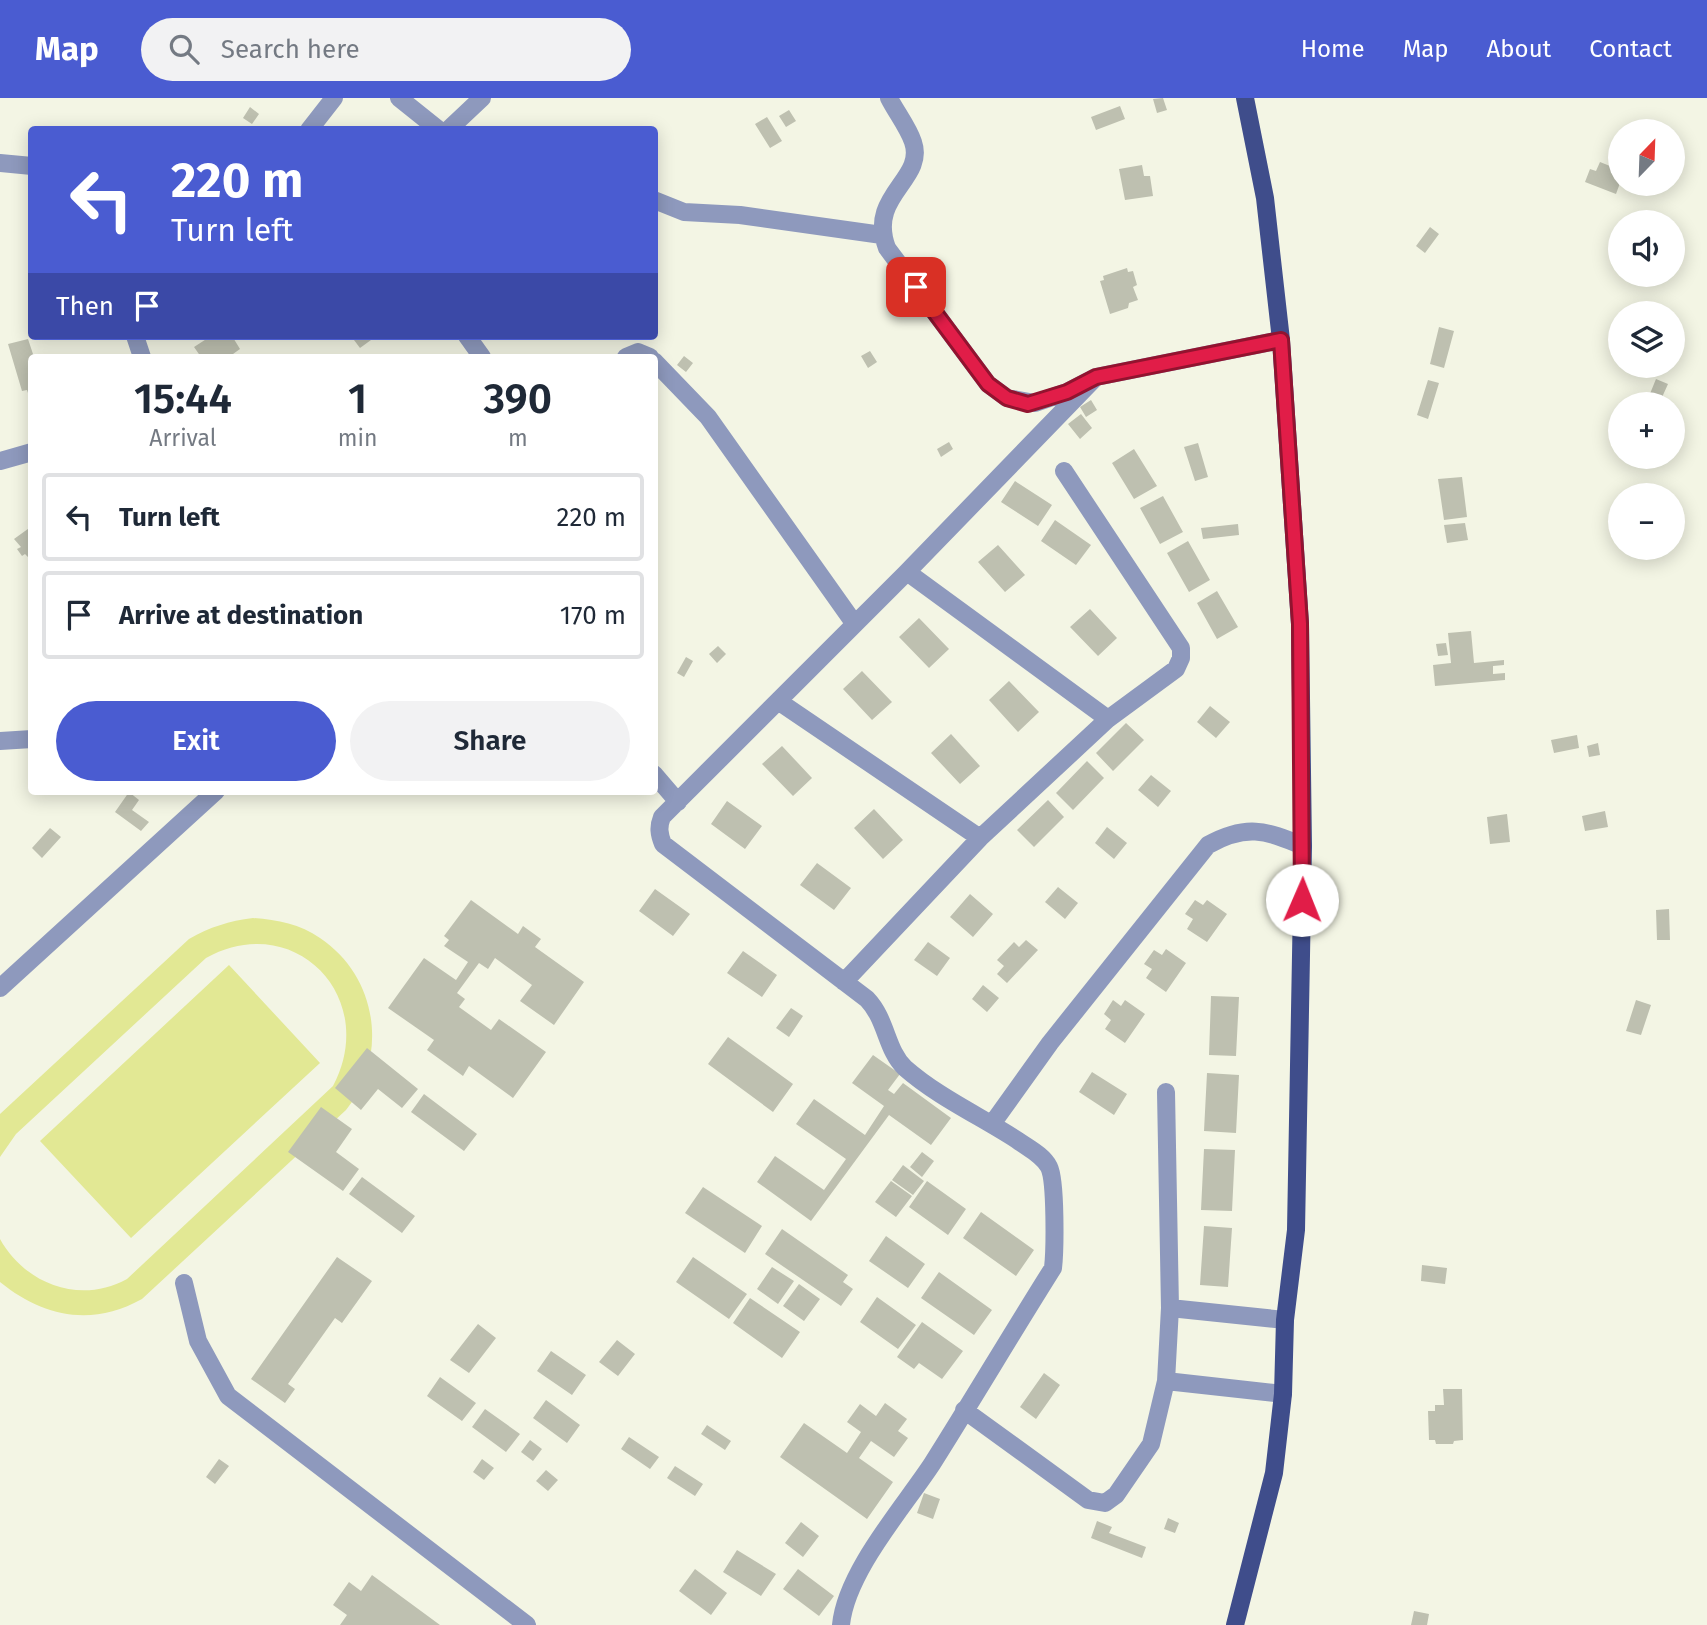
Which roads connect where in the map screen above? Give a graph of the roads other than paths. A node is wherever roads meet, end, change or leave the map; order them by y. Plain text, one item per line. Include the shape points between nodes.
1 (334, 98) edge
2 (399, 98) edge
3 (482, 98) edge
4 (889, 98) edge
5 (1245, 98) edge
6 (470, 121) edge
7 (312, 126) edge
8 (434, 126) edge
9 (0, 163) edge
10 (28, 166) edge
11 (658, 202) edge
12 (882, 235) junction
13 (1281, 340) junction
14 (658, 365) edge
15 (1096, 377) junction
16 (28, 453) edge
17 (0, 461) edge
18 (1064, 471) dead end
19 (907, 572) junction
20 (854, 624) junction
21 (778, 701) junction
22 (1108, 719) junction
23 (28, 739) edge
24 (0, 741) edge
25 (658, 779) edge
26 (212, 795) edge
27 (678, 802) junction
28 (980, 838) junction
29 (1303, 846) junction
30 (844, 982) junction
31 (0, 988) edge
32 (1166, 1092) dead end
33 (992, 1124) junction
34 (184, 1283) dead end
35 (1170, 1307) junction
36 (1285, 1320) junction
37 (1166, 1381) junction
38 (1283, 1394) junction
39 (964, 1410) junction
40 (527, 1625) edge
41 (841, 1625) edge
42 (1235, 1625) edge

1 - 7 street
2 - 8 street
3 - 6 street
4 - 12 street via 913,142 914,165 886,205
5 - 13 main road via 1262,177
9 - 10 street
11 - 12 street via 684,212
12 - 15 street via 988,384 1007,398 1035,403
13 - 15 street
13 - 29 main road via 1300,624
14 - 20 street via 708,416
15 - 19 street
16 - 17 street
18 - 22 street via 1181,648 1176,669
19 - 20 street
19 - 22 street
20 - 21 street
21 - 27 street
21 - 28 street
22 - 28 street
23 - 24 street
25 - 27 street
26 - 31 street
27 - 30 street via 660,823 663,844
28 - 30 street
29 - 33 street via 1253,830 1228,834 1208,845 1050,1043
29 - 36 main road via 1297,1203
30 - 33 street via 875,1008 894,1053 907,1069
32 - 35 street
33 - 39 street via 1039,1155 1050,1168 1056,1244 1053,1268
34 - 40 street via 198,1341 228,1396
35 - 36 street
35 - 37 street
36 - 38 main road
37 - 38 street
37 - 39 street via 1151,1444 1116,1495 1105,1503 1088,1500
38 - 42 main road via 1274,1473
39 - 41 street via 863,1565 843,1609

